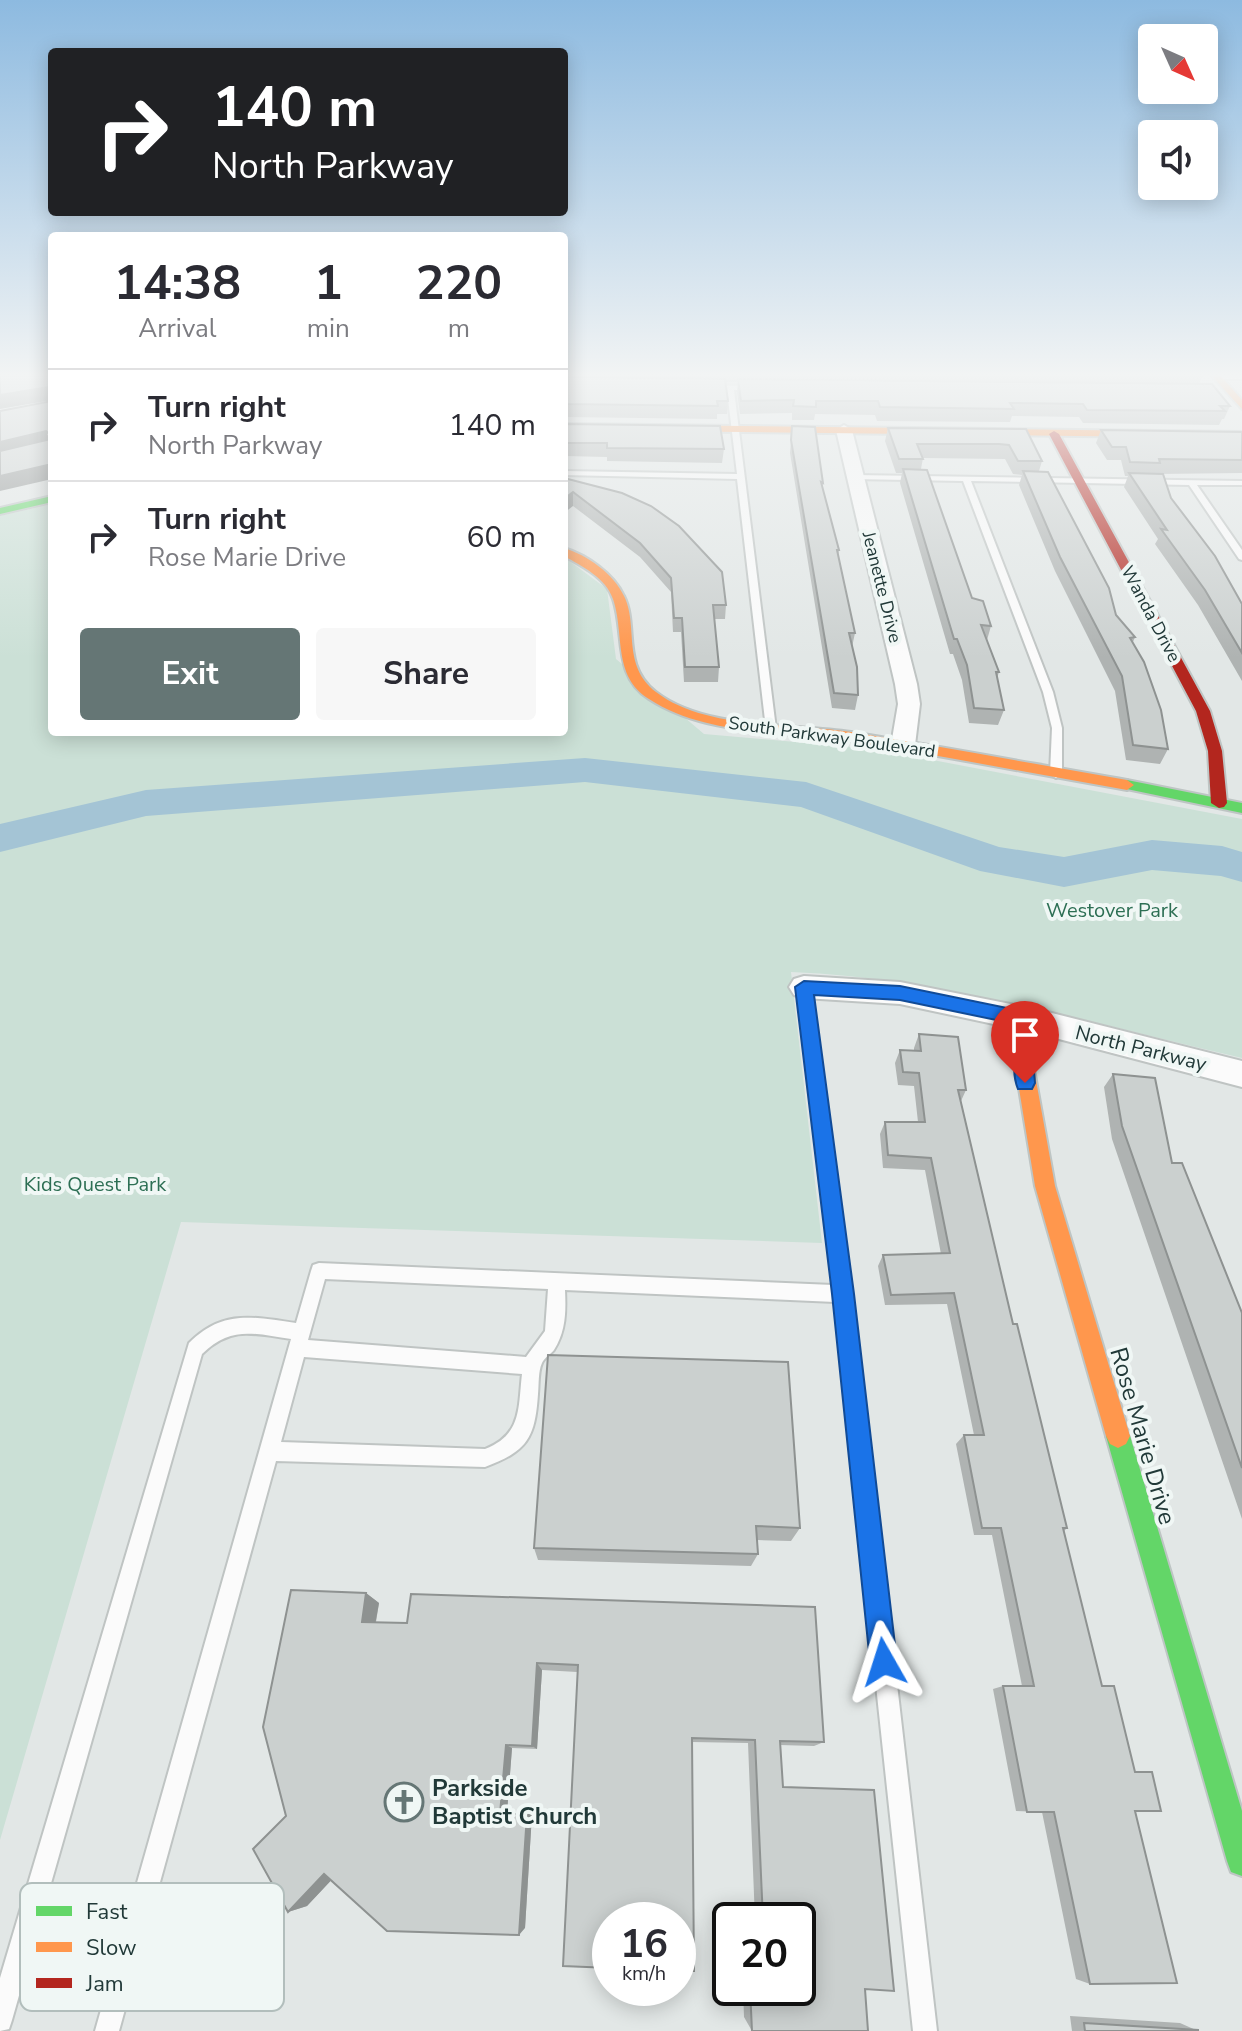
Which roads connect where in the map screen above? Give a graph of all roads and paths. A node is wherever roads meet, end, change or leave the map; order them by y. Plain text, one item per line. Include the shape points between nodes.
1 (740, 469) edge
2 (853, 469) edge
3 (1072, 469) edge
4 (568, 473) edge
5 (741, 477) junction
6 (855, 477) junction
7 (966, 479) junction
8 (1079, 482) junction
9 (1192, 483) junction
10 (1242, 483) edge
11 (48, 500) edge
12 (0, 511) edge
13 (568, 552) edge
14 (1242, 557) edge
15 (771, 729) junction
16 (903, 745) junction
17 (1056, 774) junction
18 (1219, 803) junction
19 (1242, 808) edge
20 (804, 987) joint
21 (1036, 1021) junction
22 (1242, 1074) edge
23 (557, 1282) junction
24 (843, 1294) junction
25 (300, 1340) junction
26 (532, 1366) junction
27 (269, 1451) junction
28 (1242, 1861) edge
29 (40, 1883) edge
30 (148, 1883) edge
31 (20, 1951) edge
32 (113, 2011) edge
33 (0, 2020) edge
34 (107, 2031) edge
35 (925, 2031) edge

1 - 5 lane
2 - 6 street, Jeanette Drive
3 - 8 street, Wanda Drive
4 - 5 lane
5 - 15 lane
6 - 7 lane
6 - 16 street, Jeanette Drive via 906,684
7 - 8 lane
7 - 17 lane via 1048,692 1057,728
8 - 9 lane
8 - 18 street, Wanda Drive via 1203,711 1215,751
9 - 10 lane
9 - 14 lane
11 - 12 street
13 - 15 street, South Parkway Boulevard via 604,575 620,599 632,675 660,700 695,717
15 - 16 street, South Parkway Boulevard
16 - 17 street, South Parkway Boulevard
17 - 18 street, South Parkway Boulevard
18 - 19 street, South Parkway Boulevard
20 - 21 street, North Parkway via 900,993
20 - 24 lane
21 - 22 street, North Parkway
21 - 28 street, Rose Marie Drive via 1023,1058 1045,1186
23 - 24 lane
23 - 25 lane via 319,1271
23 - 26 lane via 555,1333
24 - 35 lane
25 - 26 lane
25 - 27 lane
25 - 29 lane via 223,1326 195,1349
26 - 27 lane via 523,1430 507,1452 470,1458
27 - 30 lane
31 - 33 lane
32 - 34 lane

